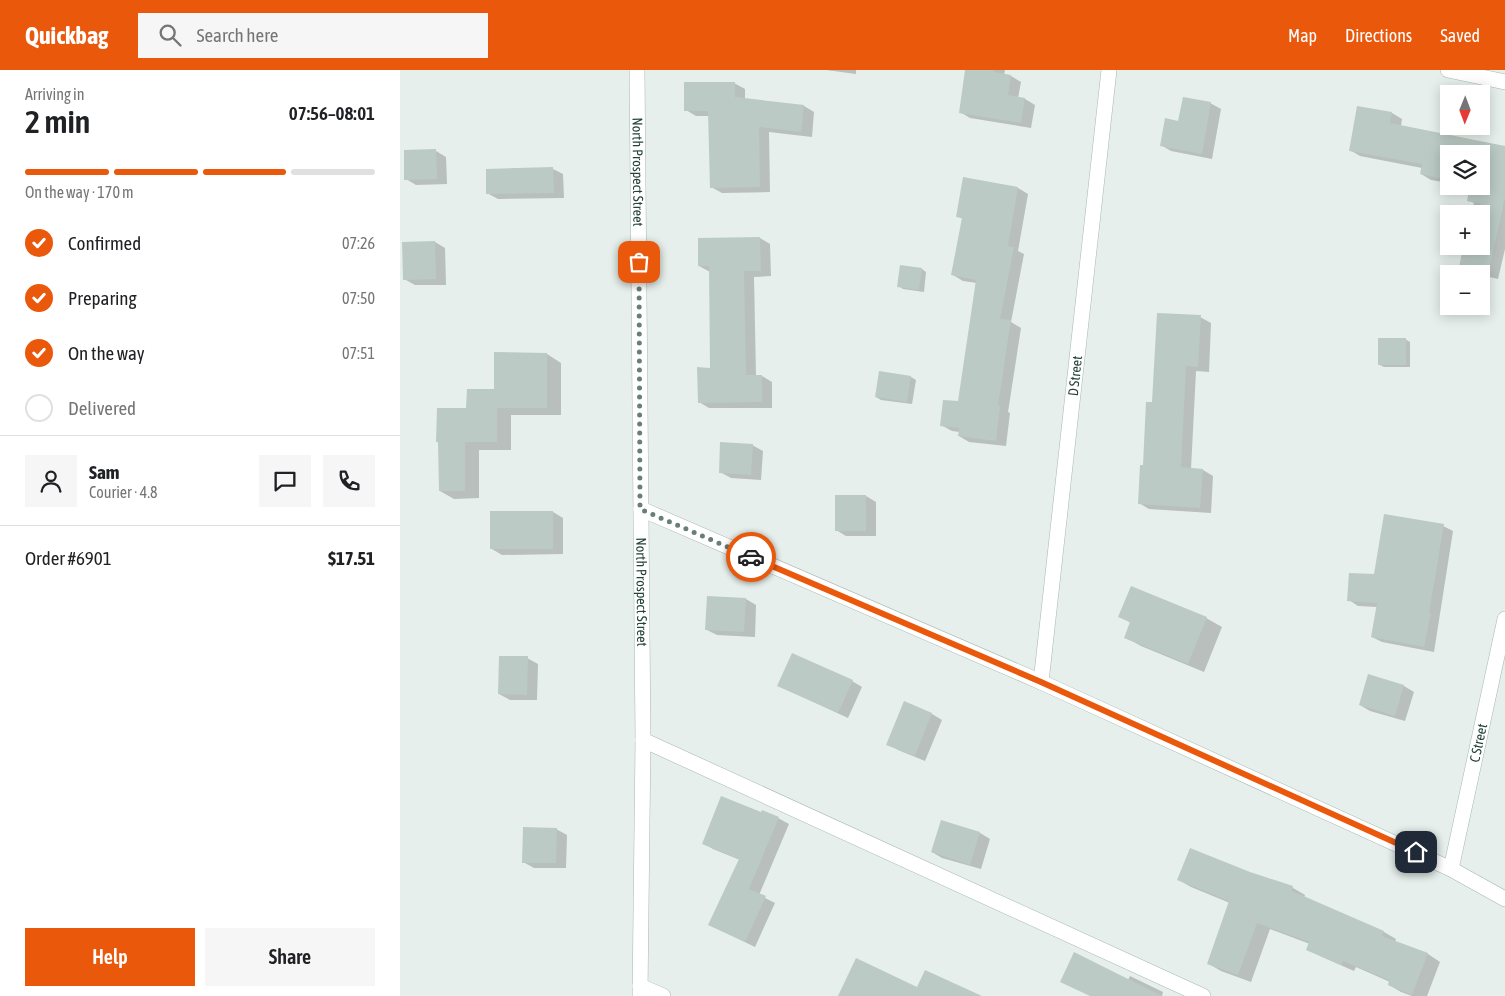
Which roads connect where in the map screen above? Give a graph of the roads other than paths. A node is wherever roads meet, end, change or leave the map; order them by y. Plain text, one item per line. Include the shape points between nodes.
1 (638, 70) edge
2 (1109, 70) edge
3 (1448, 70) edge
4 (1505, 82) edge
5 (640, 509) junction
6 (1505, 619) edge
7 (1041, 682) junction
8 (643, 740) junction
9 (1451, 869) junction
10 (1505, 899) edge
11 (640, 991) edge
12 (663, 996) edge
13 (1203, 996) edge

1 - 5 street, North Prospect Street
2 - 7 street, D Street
3 - 4 street
5 - 7 street
5 - 8 street, North Prospect Street
6 - 9 street, C Street
7 - 9 street
8 - 11 street, North Prospect Street
8 - 13 street
9 - 10 street
11 - 12 street

